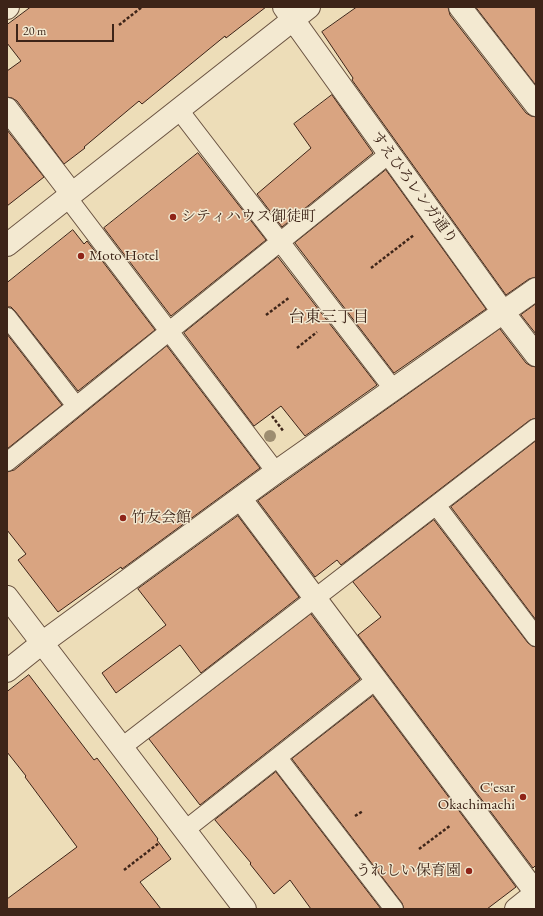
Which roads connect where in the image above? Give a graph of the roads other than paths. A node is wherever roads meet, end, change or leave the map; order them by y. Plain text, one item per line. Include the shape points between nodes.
1 (460, 7) edge
2 (295, 11) edge
3 (536, 105) edge
4 (7, 109) edge
5 (179, 110) junction
6 (389, 154) junction
7 (70, 196) junction
8 (281, 241) junction
9 (7, 245) edge
10 (536, 289) edge
11 (503, 312) junction
12 (7, 317) edge
13 (169, 331) junction
14 (536, 356) edge
15 (394, 390) junction
16 (76, 406) junction
17 (536, 428) edge
18 (7, 462) edge
19 (276, 472) junction
20 (240, 498) junction
21 (436, 505) junction
22 (7, 597) edge
23 (315, 598) junction
24 (536, 637) edge
25 (42, 643) junction
26 (7, 671) edge
27 (376, 680) junction
28 (122, 748) junction
29 (278, 758) junction
30 (185, 830) junction
31 (536, 893) edge
32 (245, 909) edge
33 (394, 909) edge
34 (516, 909) edge

1 - 3 street
2 - 5 street
2 - 6 street, すえひろレンガ通り
4 - 7 street
5 - 7 street
5 - 8 lane
6 - 8 lane
6 - 11 street, すえひろレンガ通り
7 - 9 street
7 - 13 lane
8 - 13 lane
8 - 15 lane
10 - 11 street
11 - 14 street, すえひろレンガ通り
11 - 15 street
12 - 16 lane
13 - 16 lane
13 - 19 lane
15 - 19 street
16 - 18 lane
17 - 21 lane
19 - 20 street
20 - 23 street
20 - 25 street
21 - 23 lane
21 - 24 lane
22 - 25 street
23 - 27 street
23 - 28 lane
25 - 26 street
25 - 28 street
27 - 29 lane
27 - 31 street
28 - 30 street
29 - 30 lane
29 - 33 lane
30 - 32 street
31 - 34 street

